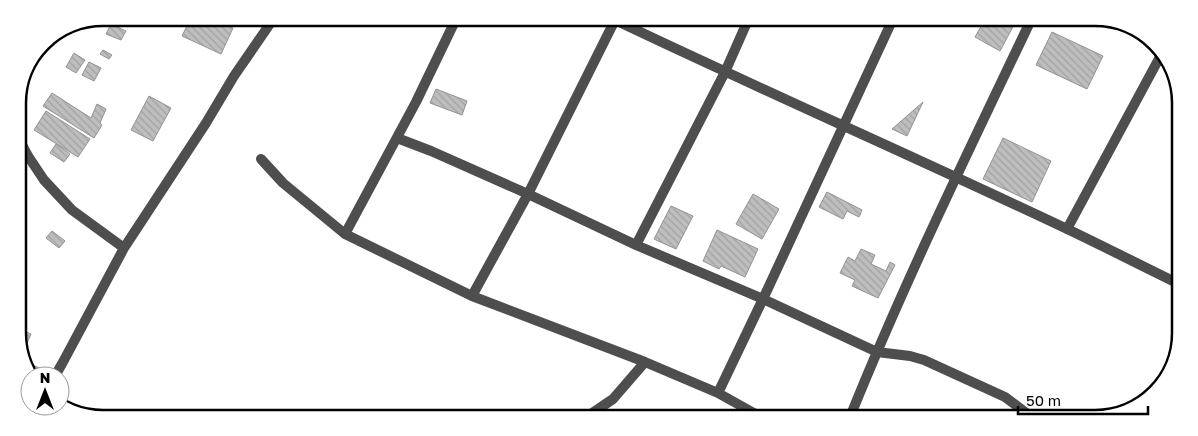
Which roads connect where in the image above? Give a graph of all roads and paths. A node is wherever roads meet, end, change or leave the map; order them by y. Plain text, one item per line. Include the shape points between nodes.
1 (268, 26) edge
2 (453, 26) edge
3 (612, 26) edge
4 (628, 26) edge
5 (745, 26) edge
6 (890, 26) edge
7 (1028, 26) edge
8 (1159, 59) edge
9 (725, 72) junction
10 (843, 125) junction
11 (397, 138) junction
12 (26, 152) edge
13 (260, 159) dead end
14 (956, 177) junction
15 (528, 194) junction
16 (1067, 229) junction
17 (345, 234) junction
18 (636, 245) junction
19 (124, 248) junction
20 (1172, 281) edge
21 (472, 296) junction
22 (764, 299) junction
23 (876, 352) junction
24 (645, 362) junction
25 (61, 366) edge
26 (718, 393) junction
27 (597, 410) edge
28 (748, 410) edge
29 (853, 410) edge
30 (1022, 410) edge

1 - 19 street
2 - 11 street
3 - 15 street
4 - 9 street
5 - 9 street
6 - 10 street
7 - 14 street
8 - 16 street
9 - 10 street
9 - 18 street
10 - 14 street
10 - 22 street
11 - 15 street
11 - 17 street
12 - 19 street via 44,180 72,210
13 - 17 street via 283,183
14 - 16 street
14 - 23 street
15 - 18 street
15 - 21 street
16 - 20 street
17 - 21 street
18 - 22 street
19 - 25 street
21 - 24 street
22 - 23 street
22 - 26 street
23 - 29 street
23 - 30 street via 924,360 1005,398
24 - 26 street
24 - 27 street via 613,399
26 - 28 street

